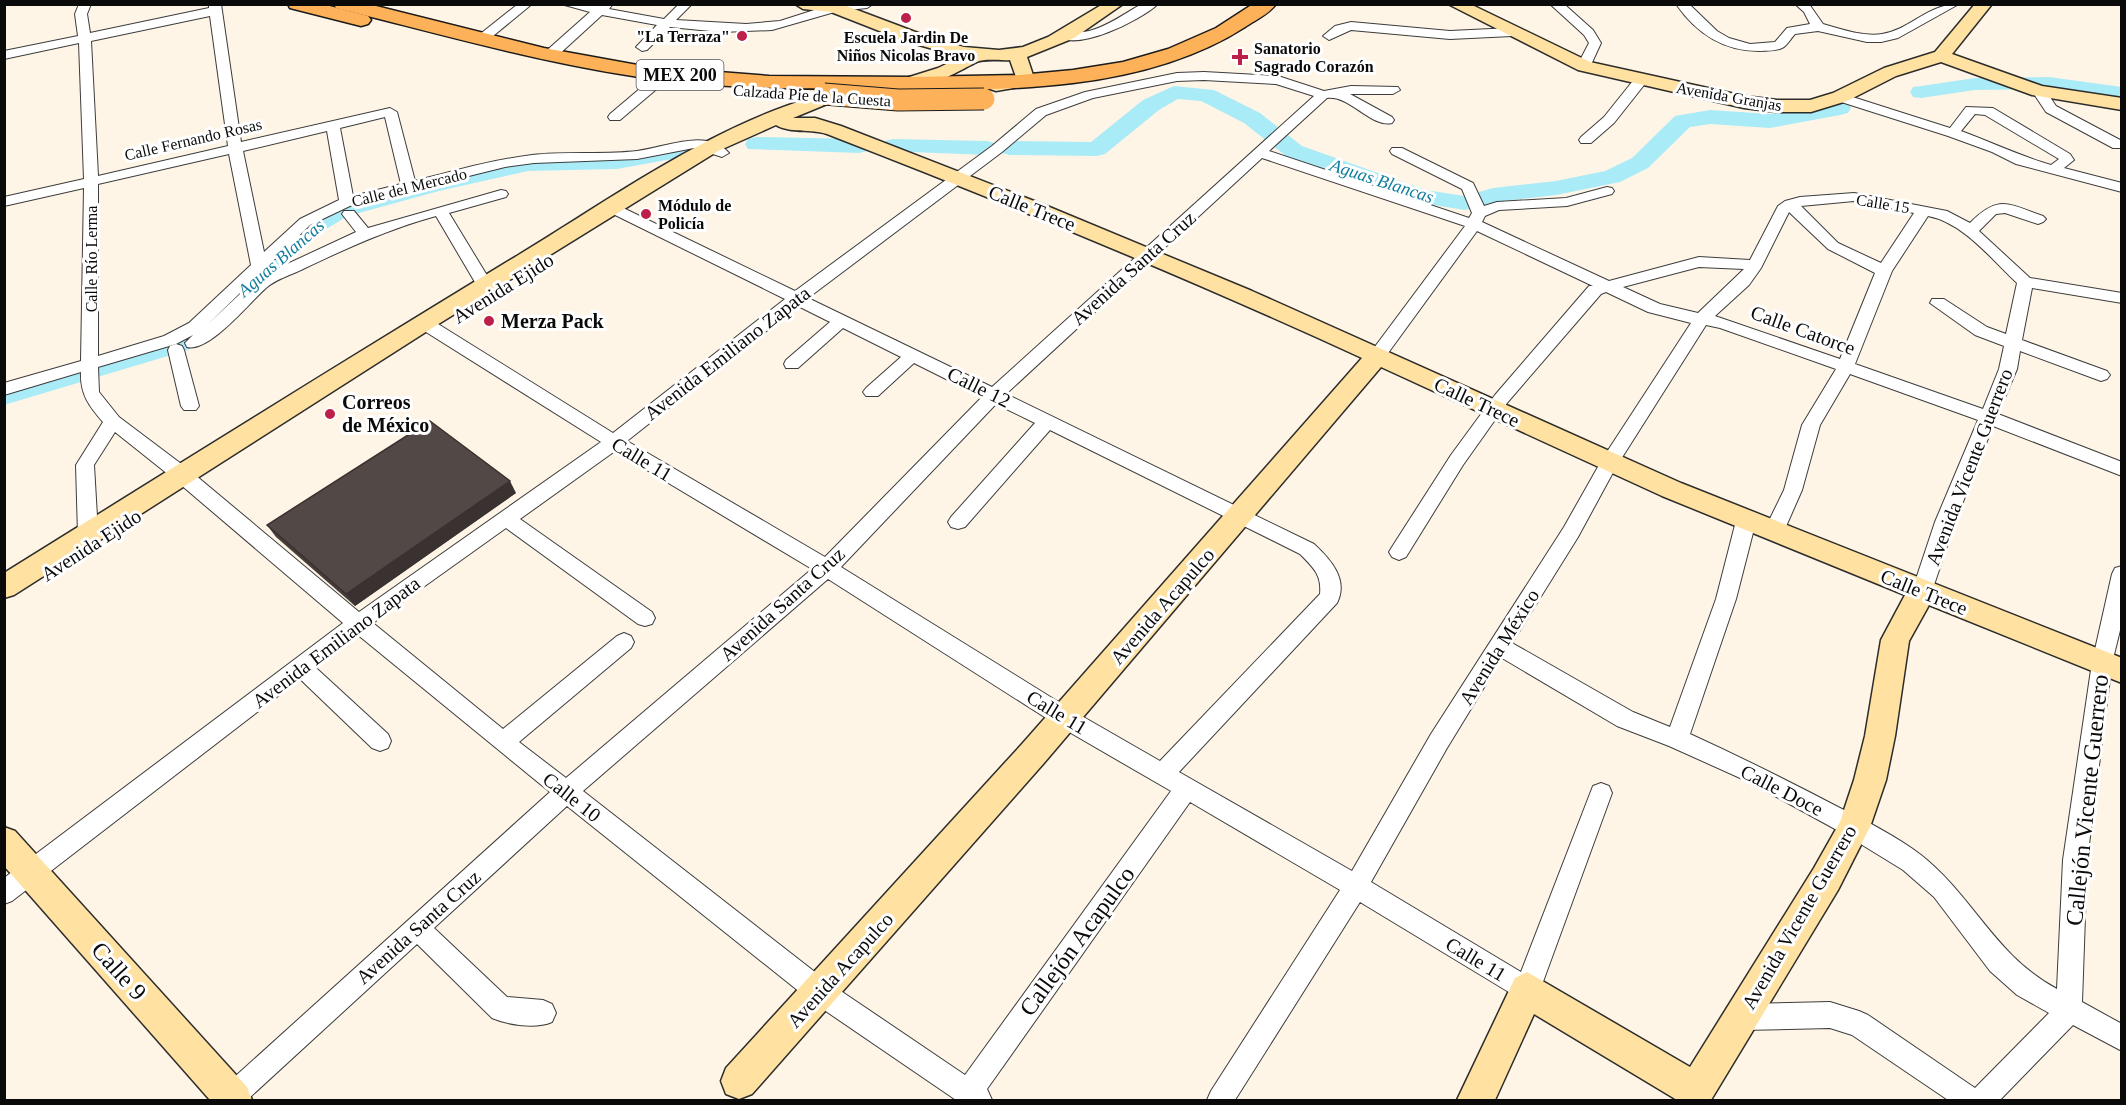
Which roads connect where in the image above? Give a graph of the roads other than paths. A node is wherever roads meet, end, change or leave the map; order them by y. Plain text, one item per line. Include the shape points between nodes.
1 (85, 4) edge
2 (297, 4) edge
3 (526, 4) edge
4 (567, 4) edge
5 (686, 4) edge
6 (803, 4) edge
7 (867, 4) edge
8 (1114, 4) edge
9 (1152, 4) edge
10 (1267, 4) edge
11 (1281, 4) edge
12 (1456, 4) edge
13 (1556, 4) edge
14 (1682, 4) edge
15 (1801, 4) edge
16 (1953, 4) edge
17 (1984, 4) edge
18 (335, 7) edge
19 (215, 8) edge
20 (604, 8) edge
21 (834, 8) junction
22 (667, 22) junction
23 (1818, 27) junction
24 (1512, 32) junction
25 (1062, 35) junction
26 (1329, 36) dead end
27 (85, 38) junction
28 (483, 38) junction
29 (642, 47) dead end
30 (977, 53) junction
31 (1017, 54) junction
32 (4, 55) edge
33 (550, 55) junction
34 (1941, 56) junction
35 (1584, 66) junction
36 (1641, 80) junction
37 (909, 83) junction
38 (654, 84) junction
39 (1034, 86) junction
40 (1393, 90) dead end
41 (2039, 91) junction
42 (1338, 93) junction
43 (825, 94) junction
44 (1323, 95) junction
45 (1840, 97) junction
46 (2121, 104) edge
47 (615, 117) dead end
48 (1387, 120) dead end
49 (784, 123) junction
50 (333, 125) junction
51 (834, 130) junction
52 (1953, 133) junction
53 (1586, 140) dead end
54 (2118, 145) dead end
55 (235, 147) junction
56 (1266, 148) junction
57 (717, 150) junction
58 (1397, 151) dead end
59 (2052, 170) junction
60 (959, 178) junction
61 (91, 181) junction
62 (409, 186) junction
63 (2121, 188) edge
64 (1607, 191) dead end
65 (501, 194) dead end
66 (4, 202) edge
67 (1790, 204) junction
68 (348, 208) junction
69 (440, 210) junction
70 (617, 210) junction
71 (1924, 210) junction
72 (1477, 217) junction
73 (2038, 219) dead end
74 (1970, 231) junction
75 (365, 234) junction
76 (1146, 255) junction
77 (1755, 265) junction
78 (1884, 271) junction
79 (261, 274) junction
80 (2025, 282) junction
81 (1608, 287) junction
82 (490, 289) junction
83 (797, 298) junction
84 (2121, 298) edge
85 (1938, 303) dead end
86 (1702, 319) junction
87 (842, 321) junction
88 (429, 326) junction
89 (2015, 345) junction
90 (176, 350) junction
91 (913, 355) junction
92 (1377, 356) junction
93 (792, 364) dead end
94 (1845, 368) junction
95 (89, 371) junction
96 (2101, 375) dead end
97 (4, 389) edge
98 (872, 392) dead end
99 (995, 394) junction
100 (190, 406) dead end
101 (1494, 411) junction
102 (1987, 417) junction
103 (113, 421) junction
104 (1047, 422) junction
105 (614, 442) junction
106 (1609, 463) junction
107 (2121, 469) edge
108 (186, 478) junction
109 (1238, 516) junction
110 (505, 518) junction
111 (1746, 521) junction
112 (958, 522) dead end
113 (1774, 531) junction
114 (88, 534) junction
115 (1399, 552) dead end
116 (827, 568) junction
117 (2121, 574) edge
118 (4, 587) edge
119 (1922, 591) junction
120 (4, 601) edge
121 (645, 618) dead end
122 (357, 624) junction
123 (624, 642) dead end
124 (1499, 646) junction
125 (301, 667) junction
126 (2112, 667) edge
127 (1065, 718) junction
128 (1677, 739) junction
129 (380, 741) dead end
130 (503, 742) junction
131 (1163, 773) junction
132 (1186, 789) junction
133 (566, 792) junction
134 (1601, 793) dead end
135 (1854, 827) junction
136 (4, 842) edge
137 (32, 873) junction
138 (1356, 886) junction
139 (4, 893) edge
140 (417, 928) junction
141 (1527, 990) junction
142 (820, 992) junction
143 (2069, 1011) junction
144 (543, 1013) dead end
145 (1742, 1017) junction
146 (2121, 1038) edge
147 (739, 1081) dead end
148 (1694, 1096) edge
149 (974, 1097) edge
150 (231, 1100) edge
151 (1220, 1101) edge
152 (1475, 1101) edge
153 (1970, 1101) edge
154 (1982, 1101) edge

1 - 27 street, Calle Río Lerma via 81,14
2 - 18 main road, Calzada Pie de la Cuesta / MEX 200
3 - 28 street
4 - 20 street
5 - 22 street
6 - 21 main road
7 - 21 street
8 - 25 main road via 1090,22
9 - 25 street via 1100,32
10 - 39 main road, Calzada Pie de la Cuesta / MEX 200 via 1199,43 1168,54
11 - 39 main road, Calzada Pie de la Cuesta / MEX 200 via 1242,33 1181,60 1111,79
12 - 24 main road, Avenida Granjas
13 - 35 street via 1595,43
14 - 23 street via 1701,28 1737,45 1779,45 1791,31
15 - 23 street
16 - 23 street via 1881,38
17 - 34 main road
18 - 28 main road, Calzada Pie de la Cuesta / MEX 200
18 - 38 main road, Calzada Pie de la Cuesta / MEX 200 via 584,72
19 - 27 street
19 - 55 street
20 - 22 street
20 - 33 street
21 - 22 street via 794,21 749,28 721,30
21 - 30 main road via 938,45
22 - 29 street
24 - 26 street via 1450,35 1351,26
24 - 35 main road, Avenida Granjas
25 - 31 main road
27 - 32 street
27 - 61 street, Calle Río Lerma
28 - 33 main road, Calzada Pie de la Cuesta / MEX 200
30 - 31 main road
30 - 37 main road via 948,72
31 - 39 main road
33 - 43 main road, Calzada Pie de la Cuesta / MEX 200 via 669,75
34 - 41 main road
34 - 45 main road, Avenida Granjas via 1890,72
35 - 36 main road, Avenida Granjas
36 - 45 main road, Avenida Granjas via 1777,106 1811,106
36 - 53 street via 1609,120
37 - 39 main road, Calzada Pie de la Cuesta / MEX 200
37 - 43 main road, Calzada Pie de la Cuesta / MEX 200
38 - 43 main road, Calzada Pie de la Cuesta / MEX 200
38 - 47 street
39 - 43 main road, Avenida Ejido via 888,96
39 - 43 main road, Calzada Pie de la Cuesta / MEX 200, bridge via 984,99 898,100
39 - 57 main road, Avenida Ejido via 874,90 823,99
40 - 42 street
41 - 46 main road
41 - 54 street via 2051,109
42 - 44 street
42 - 48 street
43 - 49 main road, Avenida Ejido
43 - 51 main road
44 - 56 street, Avenida Santa Cruz
44 - 60 street, Avenida Emiliano Zapata via 1278,80 1204,76 1177,77 1090,95 1041,112
45 - 52 street
49 - 51 main road, Calle Trece via 815,124
49 - 57 main road, Avenida Ejido
50 - 55 street, Calle Fernando Rosas
50 - 62 street, Calle Fernando Rosas via 390,112
50 - 68 street
51 - 60 main road, Calle Trece
52 - 59 street
52 - 59 street via 1971,111 1988,111 2065,157 2067,160
55 - 61 street, Calle Fernando Rosas
55 - 79 street
56 - 72 street, Calle Catorce
56 - 76 street, Avenida Santa Cruz
57 - 62 street, Calle del Mercado via 694,144 637,155 534,159
57 - 70 main road, Avenida Ejido
58 - 72 street via 1468,186
59 - 63 street
60 - 76 main road, Calle Trece
60 - 83 street, Avenida Emiliano Zapata
61 - 66 street, Calle Fernando Rosas
61 - 95 street, Calle Río Lerma
62 - 68 street, Calle del Mercado
64 - 72 street via 1567,202 1497,206
65 - 69 street
67 - 71 street, Calle 15 via 1854,197
67 - 77 street, Avenida México via 1783,209
67 - 78 street via 1833,246
68 - 75 street
68 - 79 street, Calle del Mercado via 305,222
69 - 75 street
69 - 82 street
70 - 82 main road, Avenida Ejido
70 - 83 street, Calle 12
71 - 74 street, Calle 15 via 1955,219
71 - 78 street
72 - 81 street, Calle Catorce
72 - 92 street, Avenida Acapulco
73 - 74 street via 2006,208 1991,210
74 - 80 street, Calle 15
75 - 79 street
76 - 92 main road, Calle Trece
76 - 99 street, Avenida Santa Cruz
77 - 81 street via 1699,262
77 - 86 street, Avenida México
78 - 94 street
79 - 90 street via 207,334
79 - 95 street, Calle del Mercado via 185,334
80 - 84 street
80 - 89 street, Avenida Vicente Guerrero
81 - 86 street, Calle Catorce via 1654,308
81 - 101 street via 1595,290
82 - 88 main road, Avenida Ejido
83 - 87 street, Calle 12
83 - 105 street, Avenida Emiliano Zapata
85 - 89 street via 1980,331
86 - 94 street, Calle Catorce via 1723,323
86 - 106 street, Avenida México
87 - 91 street, Calle 12
87 - 93 street
88 - 105 street, Calle 11
88 - 108 main road, Avenida Ejido
89 - 96 street
89 - 102 street, Avenida Vicente Guerrero
90 - 95 street
90 - 100 street
91 - 98 street
91 - 99 street, Calle 12
92 - 101 main road, Calle Trece
92 - 109 main road, Avenida Acapulco via 1334,411
94 - 102 street, Calle Catorce
94 - 113 street via 1811,425 1793,490
95 - 97 street, Calle del Mercado
95 - 103 street, Calle Río Lerma via 90,392
99 - 104 street, Calle 12
99 - 116 street, Avenida Santa Cruz
101 - 106 main road, Calle Trece
101 - 115 street via 1457,460
102 - 107 street, Calle Catorce
102 - 119 street, Avenida Vicente Guerrero
103 - 108 street, Calle Río Lerma
103 - 114 street via 85,465
104 - 109 street, Calle 12
104 - 112 street
105 - 110 street, Avenida Emiliano Zapata
105 - 116 street, Calle 11
106 - 111 main road, Calle Trece
106 - 124 street, Avenida México
108 - 114 main road, Avenida Ejido
108 - 120 main road, Avenida Ejido
108 - 122 street, Calle 10
109 - 127 main road, Avenida Acapulco
109 - 131 street, Calle 12 via 1307,549 1324,565 1331,583 1330,597
110 - 121 street
110 - 122 street, Avenida Emiliano Zapata
111 - 113 main road, Calle Trece
111 - 128 street via 1726,599
113 - 119 main road, Calle Trece
114 - 118 main road, Avenida Ejido
116 - 127 street, Calle 11
116 - 133 street, Avenida Santa Cruz
117 - 126 street, Callejón Vicente Guerrero
119 - 126 main road, Calle Trece
119 - 135 main road, Avenida Vicente Guerrero via 1895,640 1880,736
122 - 125 street, Avenida Emiliano Zapata
122 - 130 street, Calle 10
123 - 130 street
124 - 128 street, Calle Doce via 1625,719
124 - 138 street, Avenida México
125 - 129 street
125 - 137 street, Avenida Emiliano Zapata
126 - 143 street, Callejón Vicente Guerrero via 2075,860
127 - 131 street, Calle 11
127 - 142 main road, Avenida Acapulco
128 - 135 street, Calle Doce via 1757,775
130 - 133 street, Calle 10
131 - 132 street, Calle 11
132 - 138 street, Calle 11
132 - 149 street, Callejón Acapulco
133 - 140 street, Avenida Santa Cruz
133 - 142 street, Calle 10
134 - 141 street
135 - 143 street, Calle Doce via 1911,862 1942,889 1999,962 2026,986
135 - 145 main road, Avenida Vicente Guerrero
136 - 137 main road, Calle 9
137 - 139 street, Avenida Emiliano Zapata
137 - 150 main road, Calle 9
138 - 141 street, Calle 11
138 - 151 street, Avenida México
140 - 144 street via 501,1010
140 - 150 street, Avenida Santa Cruz
141 - 148 main road, Calle 11
141 - 152 main road
142 - 147 main road, Avenida Acapulco
142 - 149 street, Calle 10
143 - 146 street, Calle Doce
143 - 154 street
145 - 148 main road, Avenida Vicente Guerrero
145 - 153 street via 1830,1016 1859,1024

